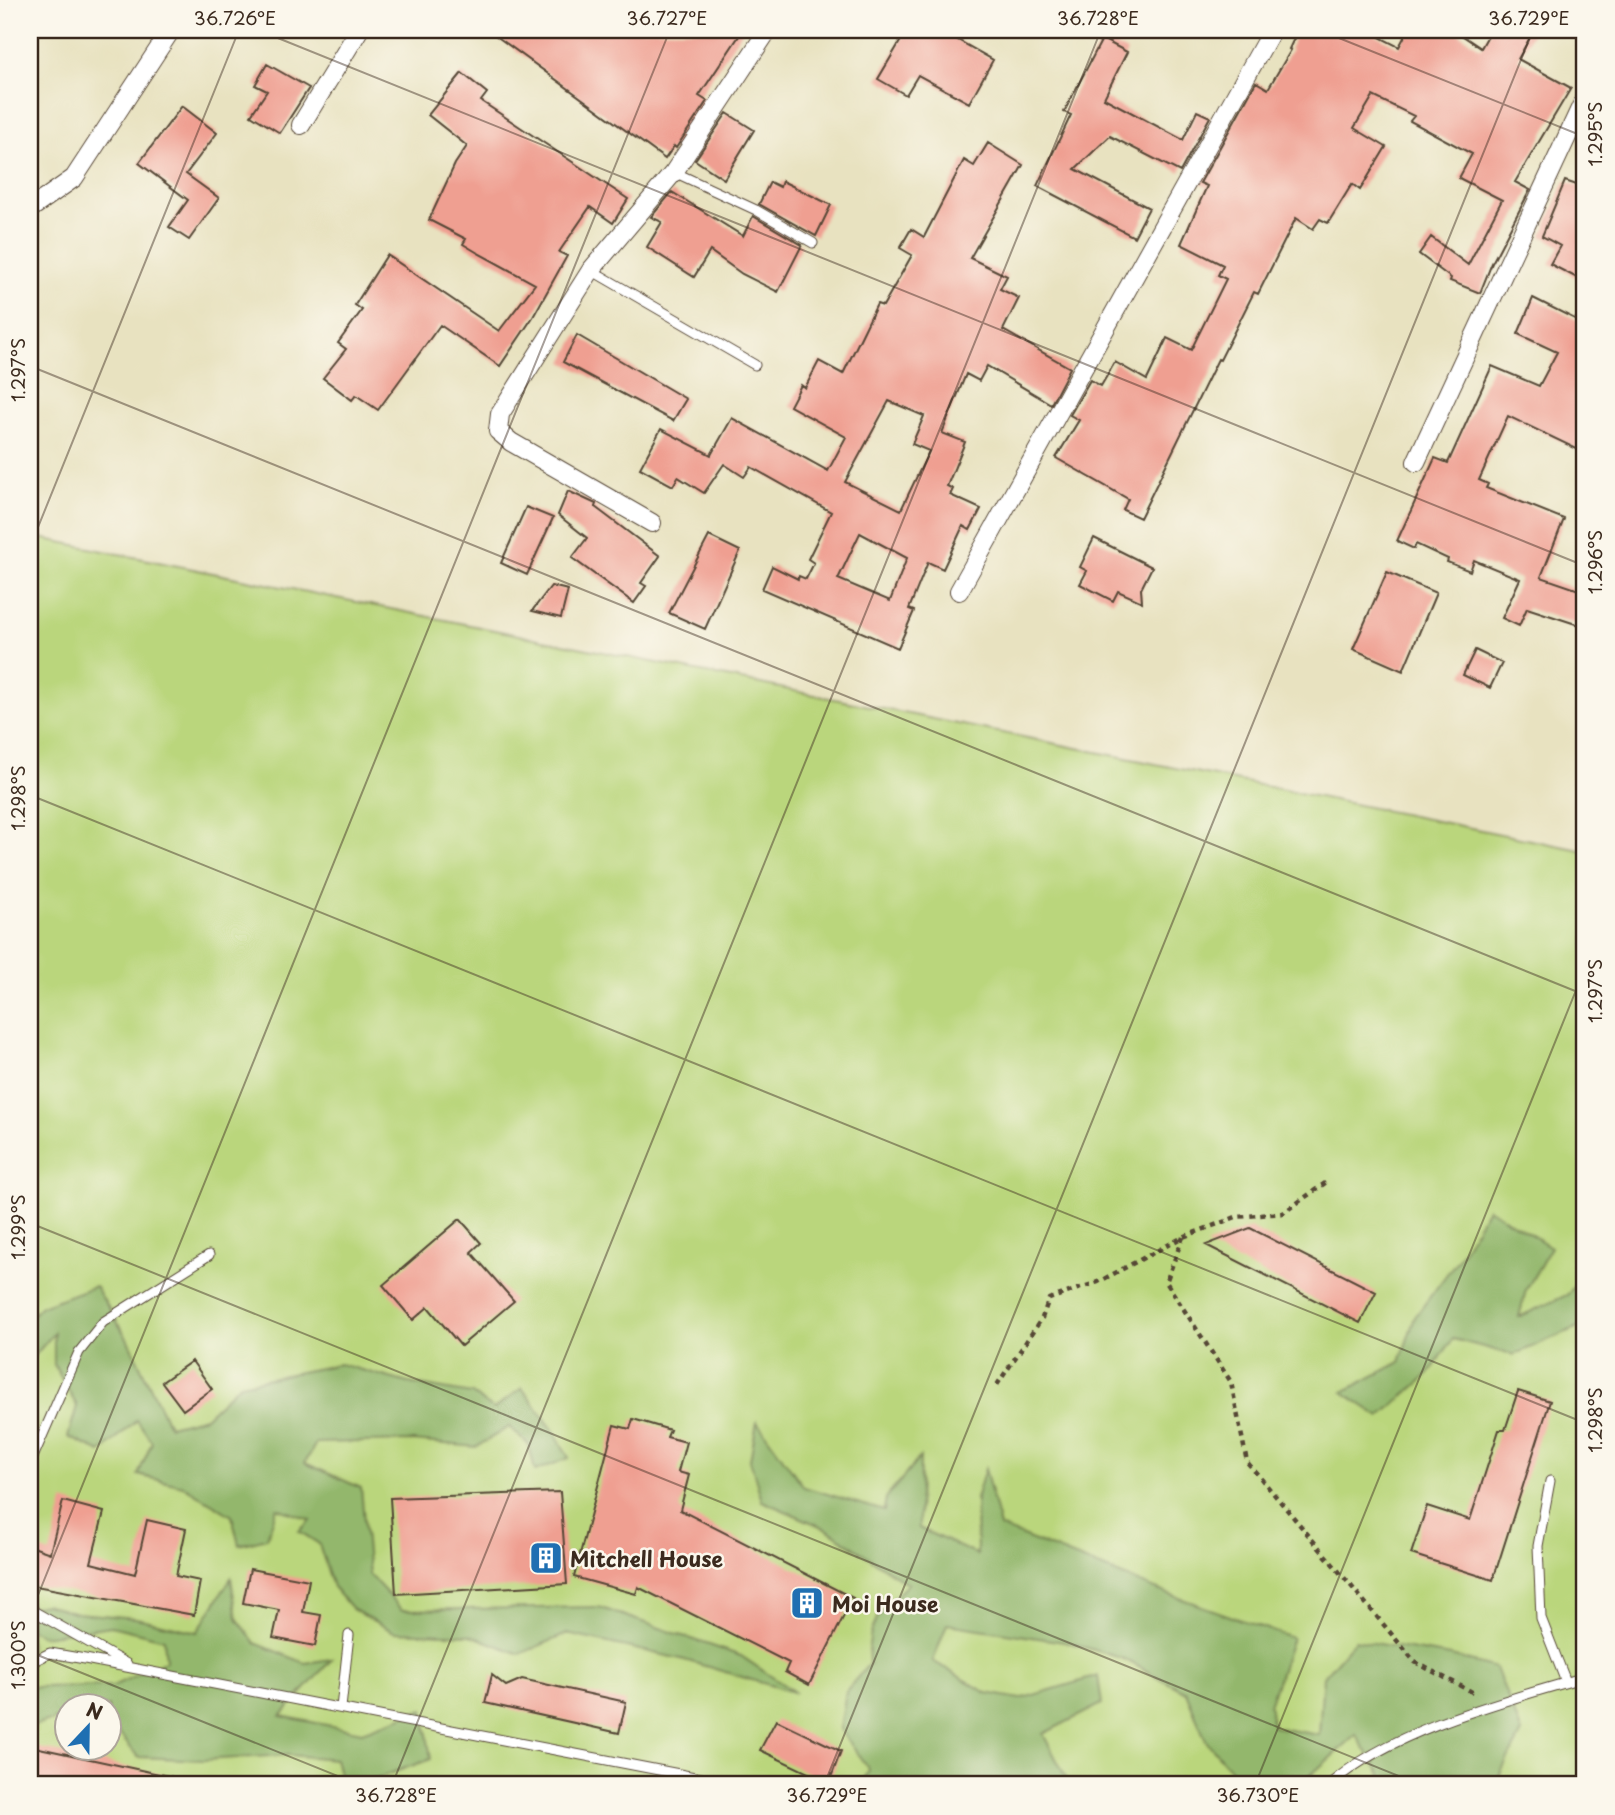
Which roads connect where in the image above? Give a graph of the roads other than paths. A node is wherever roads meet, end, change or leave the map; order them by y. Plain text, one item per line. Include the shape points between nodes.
1 (171, 30) edge
2 (359, 30) edge
3 (768, 30) edge
4 (1272, 30) edge
5 (1585, 98) edge
6 (300, 125) dead end
7 (674, 172) junction
8 (30, 209) edge
9 (813, 243) dead end
10 (591, 270) junction
11 (755, 365) dead end
12 (1416, 462) dead end
13 (652, 523) dead end
14 (959, 591) dead end
15 (209, 1255) dead end
16 (30, 1464) edge
17 (1550, 1481) dead end
18 (30, 1606) edge
19 (349, 1635) dead end
20 (30, 1663) edge
21 (136, 1669) junction
22 (1585, 1676) edge
23 (1566, 1682) junction
24 (341, 1708) junction
25 (736, 1785) edge
26 (1329, 1785) edge

1 - 8 street via 74,178
2 - 6 street
3 - 7 street
4 - 14 street
5 - 12 street
7 - 9 lane
7 - 10 street
10 - 11 lane
10 - 13 street via 500,414 498,431
15 - 16 lane via 103,1322 79,1352
17 - 23 lane via 1538,1546 1541,1618
18 - 21 lane
19 - 24 lane
20 - 21 lane via 50,1653
21 - 24 lane
22 - 23 lane
23 - 26 lane via 1401,1739 1349,1768
24 - 25 lane

